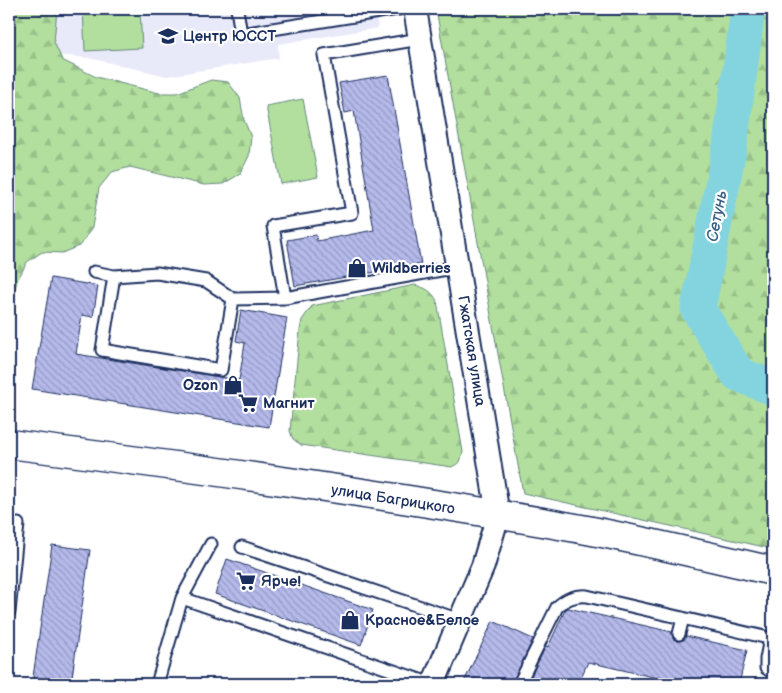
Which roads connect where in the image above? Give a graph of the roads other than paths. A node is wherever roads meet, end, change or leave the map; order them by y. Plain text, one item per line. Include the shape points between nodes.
1 (237, 9) edge
2 (398, 9) edge
3 (414, 9) edge
4 (420, 39) junction
5 (458, 267) junction
6 (94, 272) dead end
7 (114, 276) junction
8 (285, 298) junction
9 (233, 299) junction
10 (9, 444) edge
11 (498, 516) junction
12 (18, 524) dead end
13 (211, 544) dead end
14 (242, 547) dead end
15 (773, 571) edge
16 (182, 598) junction
17 (9, 612) edge
18 (683, 618) junction
19 (460, 620) junction
20 (679, 634) dead end
21 (772, 638) edge
22 (773, 673) edge
23 (157, 684) edge
24 (433, 684) edge
25 (519, 684) edge

1 - 2 lane via 241,34
3 - 4 street, Гжатская улица
4 - 5 street, Гжатская улица
4 - 8 lane via 324,55 352,213 272,226
5 - 8 lane
5 - 11 street, Гжатская улица
6 - 7 lane
7 - 9 lane via 157,273 206,281
7 - 9 lane via 102,350 221,370
8 - 9 lane
10 - 11 street, улица Багрицкого via 384,496
11 - 15 street, улица Багрицкого via 588,530
11 - 19 street, Гжатская улица via 483,566
12 - 17 lane
13 - 16 lane
14 - 19 lane
16 - 23 lane
16 - 24 lane
18 - 20 lane
18 - 21 lane
18 - 25 lane via 587,596 570,598 551,616
19 - 24 street, Гжатская улица
21 - 22 lane via 766,668

